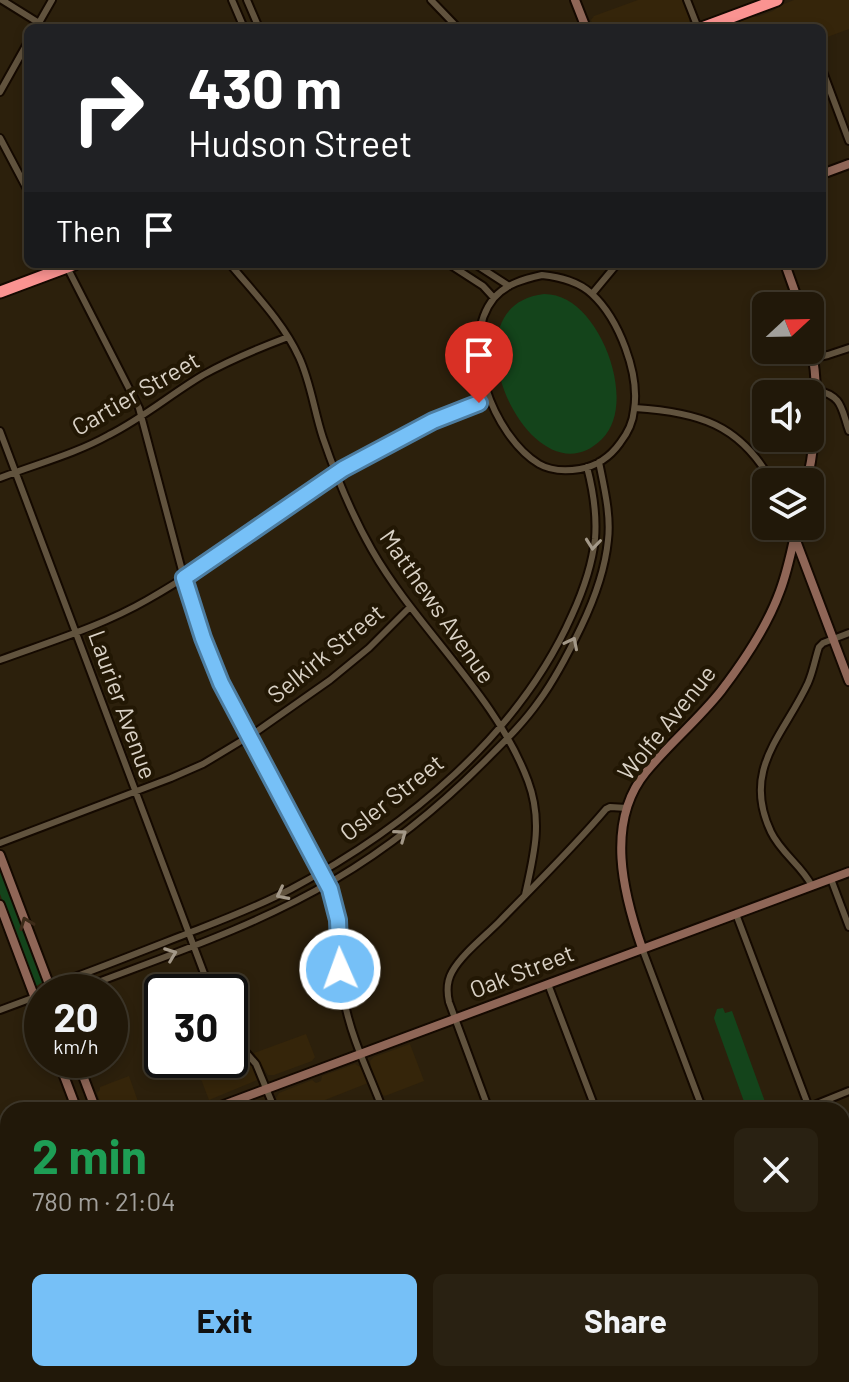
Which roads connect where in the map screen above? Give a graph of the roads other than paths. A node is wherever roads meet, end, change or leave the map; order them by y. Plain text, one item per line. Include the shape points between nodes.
1 (2, 0) edge
2 (52, 0) edge
3 (232, 0) edge
4 (247, 0) edge
5 (431, 0) edge
6 (575, 0) edge
7 (687, 0) edge
8 (777, 0) edge
9 (37, 24) edge
10 (39, 24) edge
11 (242, 24) edge
12 (257, 24) edge
13 (454, 24) edge
14 (584, 24) edge
15 (698, 24) edge
16 (711, 24) edge
17 (24, 49) edge
18 (826, 80) edge
19 (0, 92) edge
20 (0, 138) edge
21 (849, 141) edge
22 (849, 164) edge
23 (826, 173) edge
24 (24, 183) edge
25 (61, 268) edge
26 (70, 268) edge
27 (233, 268) edge
28 (455, 268) edge
29 (481, 268) edge
30 (614, 268) edge
31 (786, 268) edge
32 (509, 286) junction
33 (0, 292) edge
34 (795, 292) edge
35 (592, 294) junction
36 (494, 298) junction
37 (288, 337) junction
38 (849, 348) edge
39 (824, 356) edge
40 (824, 392) edge
41 (488, 399) junction
42 (635, 408) junction
43 (141, 417) junction
44 (0, 431) edge
45 (849, 431) edge
46 (599, 462) junction
47 (587, 467) junction
48 (763, 468) edge
49 (15, 472) junction
50 (336, 474) junction
51 (0, 478) edge
52 (793, 540) edge
53 (795, 540) edge
54 (184, 578) junction
55 (410, 607) junction
56 (76, 632) junction
57 (849, 633) edge
58 (833, 639) junction
59 (0, 660) edge
60 (849, 681) edge
61 (500, 727) junction
62 (249, 737) junction
63 (507, 740) junction
64 (135, 792) junction
65 (627, 808) junction
66 (0, 843) edge
67 (0, 855) edge
68 (322, 872) junction
69 (849, 872) edge
70 (831, 879) junction
71 (327, 884) junction
72 (812, 886) junction
73 (525, 895) junction
74 (0, 905) edge
75 (736, 914) junction
76 (849, 927) edge
77 (188, 933) junction
78 (193, 945) junction
79 (642, 948) junction
80 (28, 974) edge
81 (45, 974) edge
82 (88, 974) edge
83 (118, 974) edge
84 (204, 974) edge
85 (548, 984) junction
86 (24, 1002) edge
87 (0, 1010) edge
88 (455, 1019) junction
89 (248, 1053) edge
90 (361, 1053) junction
91 (65, 1078) edge
92 (84, 1078) edge
93 (267, 1088) junction
94 (849, 1091) edge
95 (74, 1102) edge
96 (93, 1102) edge
97 (231, 1102) edge
98 (272, 1102) edge
99 (380, 1102) edge
100 (486, 1102) edge
101 (593, 1102) edge
102 (700, 1102) edge
103 (804, 1102) edge
104 (823, 1102) edge

1 - 9 street
2 - 10 street
3 - 11 street
4 - 12 street
5 - 13 street
6 - 14 main road
7 - 15 street
8 - 16 highway
17 - 19 street
18 - 21 street
20 - 24 street
22 - 23 main road
25 - 33 highway
26 - 43 street
27 - 37 street, Matthews Avenue
28 - 36 street
29 - 32 street
30 - 35 street
31 - 34 main road
32 - 35 street via 542,275 577,283
32 - 36 street
35 - 42 street via 622,338
36 - 41 street via 480,331 479,358
37 - 43 street, Cartier Street via 203,375
37 - 50 street, Matthews Avenue via 308,381
38 - 39 street
40 - 45 street via 836,398
41 - 47 street via 505,429 539,464 553,469
41 - 50 street via 413,430
42 - 46 street via 622,440
42 - 48 street via 682,414 727,430
43 - 49 street, Cartier Street via 86,447
43 - 54 street
44 - 49 street, Laurier Avenue
46 - 47 street
63 -> 46 street, Osler Street via 553,680 597,589 608,539
47 -> 61 street, Osler Street via 595,539 590,570 542,673
49 - 51 street, Cartier Street
49 - 56 street, Laurier Avenue
50 - 54 street
50 - 55 street, Matthews Avenue via 371,549
52 - 65 main road, Wolfe Avenue via 781,587 756,639 708,706 637,785
53 - 58 main road
54 - 56 street via 144,603
54 - 62 street via 211,661
55 - 61 street, Matthews Avenue
55 - 62 street, Selkirk Street via 330,680
56 - 59 street
56 - 64 street, Laurier Avenue
57 - 58 street
58 - 60 main road
58 - 72 street via 819,647 809,681 763,769 762,798 770,831
61 - 63 street, Matthews Avenue
61 - 68 street, Osler Street via 403,818
62 - 64 street, Selkirk Street via 203,764
62 - 68 street
71 -> 63 street, Osler Street via 410,829
63 - 73 street, Matthews Avenue via 535,807 537,840
64 - 66 street, Selkirk Street
64 - 77 street, Laurier Avenue
65 - 73 street, Wolfe Avenue via 606,809
65 - 79 main road via 623,871
81 -> 67 main road
68 - 71 street
68 -> 77 street, Osler Street via 258,906
69 - 70 main road, Oak Street
70 - 72 main road, Oak Street
70 - 76 street
71 - 78 street, Osler Street
71 - 90 street via 338,920 346,1007
72 - 75 main road, Oak Street
73 - 88 street, Wolfe Avenue via 451,974 448,996
74 - 80 main road
75 - 79 main road, Oak Street
75 - 103 street
77 - 78 street, Laurier Avenue
77 - 82 street, Osler Street
83 -> 78 street, Osler Street
78 - 84 street, Laurier Avenue
79 - 85 main road, Oak Street
79 - 102 street
85 - 88 main road, Oak Street
85 - 101 street
86 - 87 street, Osler Street
88 - 90 main road, Oak Street
88 - 100 street, Wolfe Avenue
89 - 93 street
90 - 93 main road, Oak Street
90 - 99 street
91 - 95 main road
92 - 96 main road
93 - 97 main road, Oak Street
93 - 98 street
94 - 104 street

